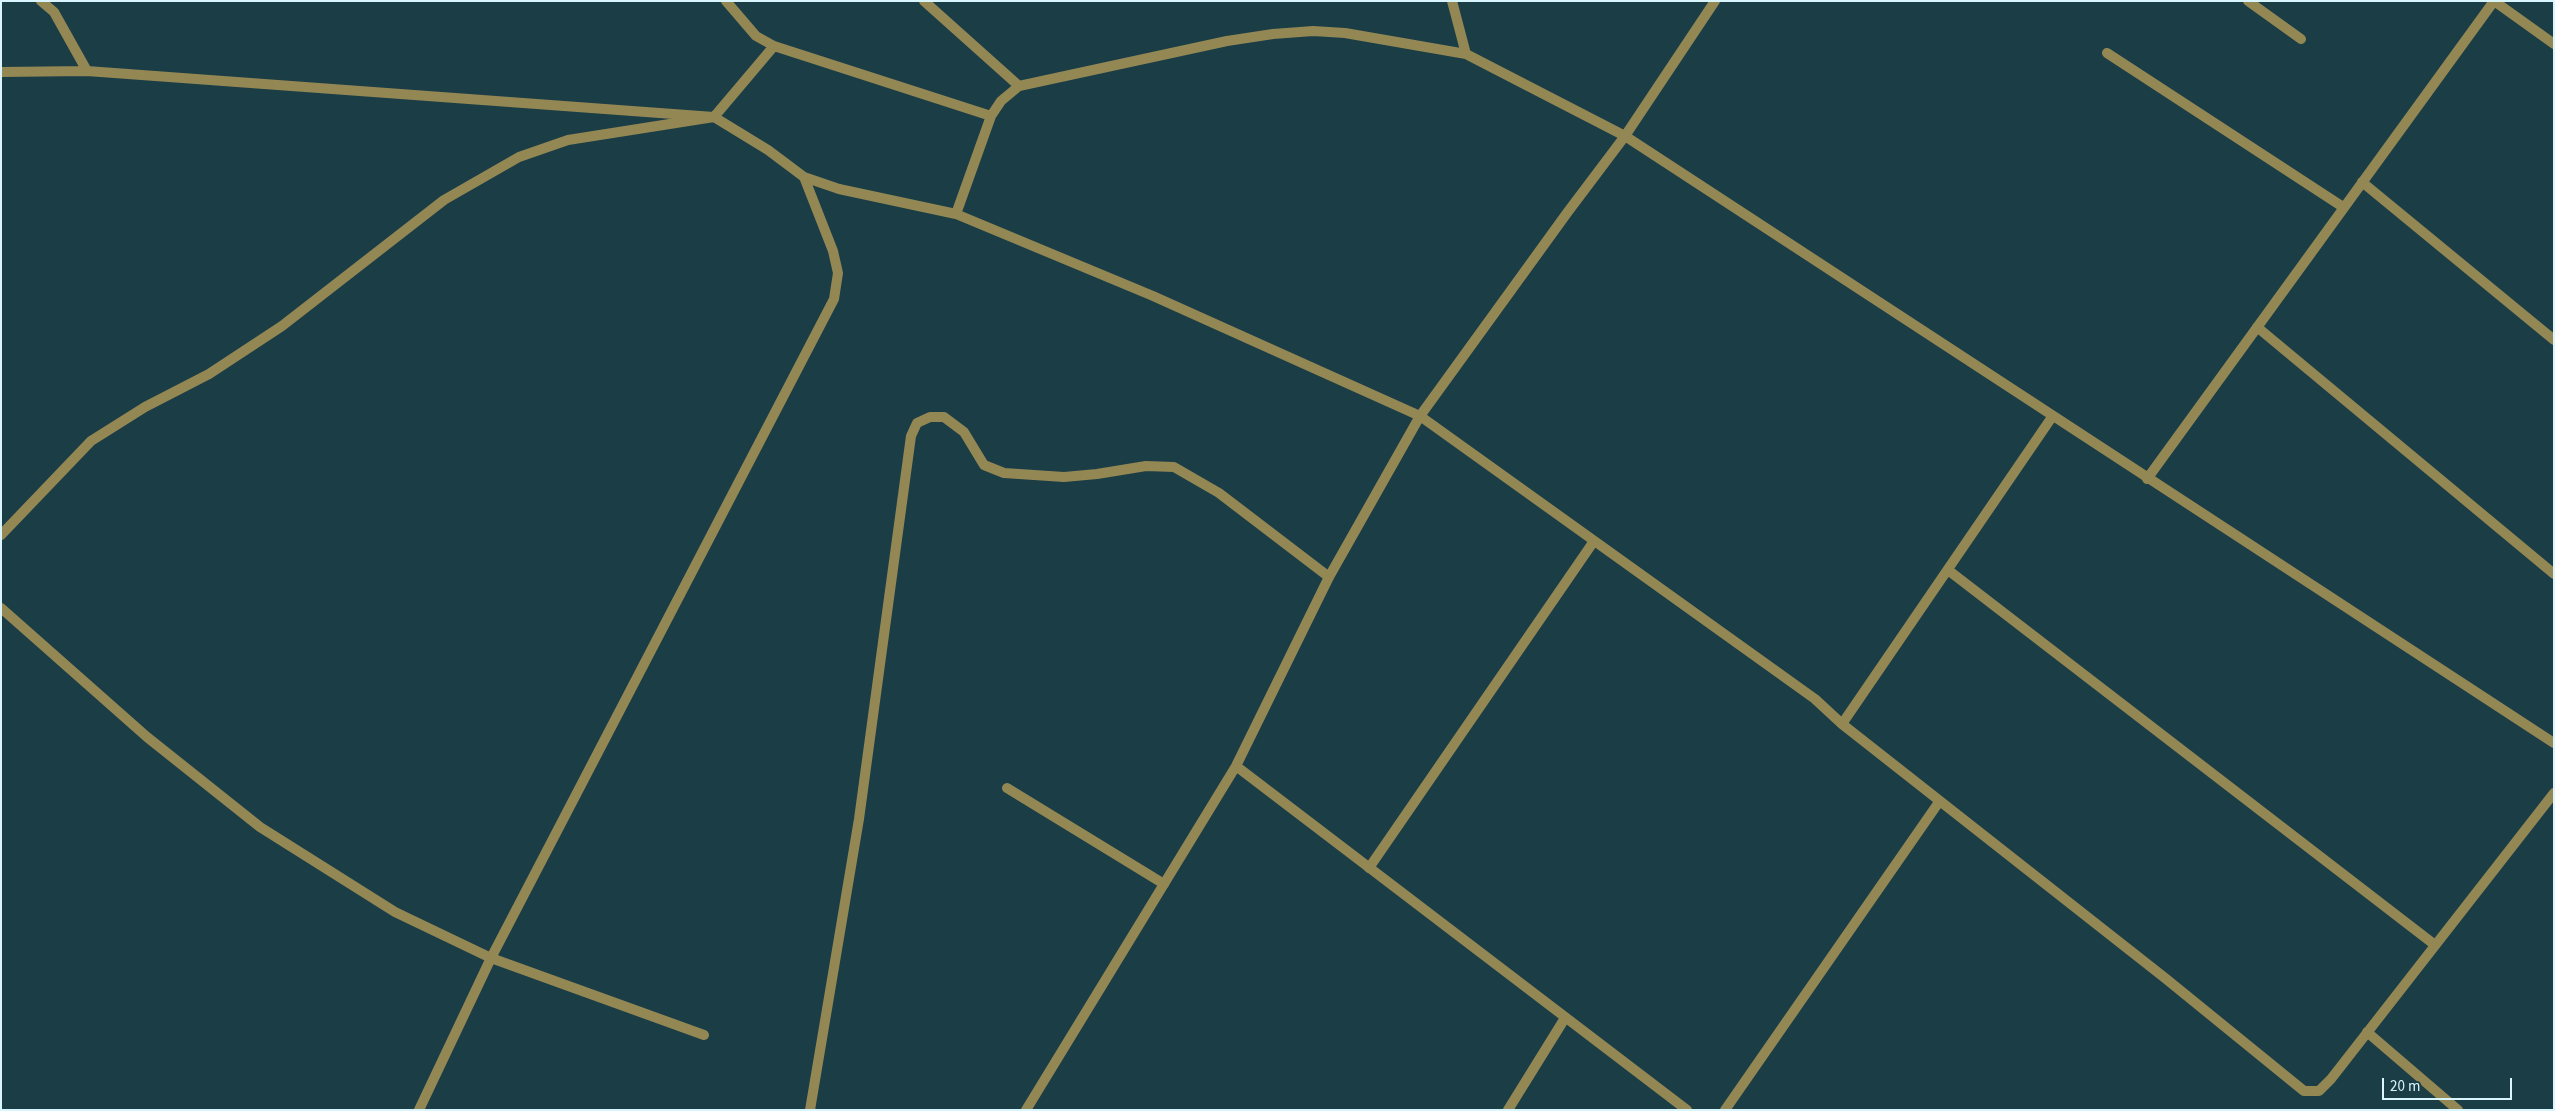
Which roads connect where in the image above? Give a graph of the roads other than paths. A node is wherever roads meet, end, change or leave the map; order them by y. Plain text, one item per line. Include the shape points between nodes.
1 (41, 1) edge
2 (726, 1) edge
3 (924, 1) edge
4 (1452, 1) edge
5 (1715, 1) edge
6 (2248, 1) edge
7 (2494, 1) edge
8 (2300, 40) dead end
9 (2554, 44) edge
10 (774, 46) junction
11 (2107, 53) dead end
12 (1466, 54) junction
13 (87, 71) junction
14 (1, 72) edge
15 (1019, 86) junction
16 (991, 116) junction
17 (714, 117) junction
18 (1625, 136) junction
19 (804, 177) junction
20 (2362, 182) junction
21 (2343, 207) junction
22 (956, 214) junction
23 (2257, 327) junction
24 (2554, 340) edge
25 (1420, 416) junction
26 (2052, 417) junction
27 (2147, 479) junction
28 (1, 535) edge
29 (1594, 542) junction
30 (1948, 570) junction
31 (2554, 574) edge
32 (1329, 577) junction
33 (1, 608) edge
34 (1842, 724) junction
35 (2554, 743) edge
36 (1236, 766) junction
37 (1007, 788) dead end
38 (2554, 793) edge
39 (1938, 802) junction
40 (1369, 868) junction
41 (1164, 884) junction
42 (2436, 945) junction
43 (491, 958) junction
44 (1565, 1018) junction
45 (2367, 1032) junction
46 (704, 1035) dead end
47 (419, 1110) edge
48 (810, 1110) edge
49 (1026, 1110) edge
50 (1508, 1110) edge
51 (1687, 1110) edge
52 (1725, 1110) edge
53 (2458, 1110) edge

1 - 13 street via 54,12
2 - 10 street via 756,36
3 - 15 street
4 - 12 street
5 - 18 street
6 - 8 street
7 - 9 street
7 - 20 street
10 - 16 street
10 - 17 street
11 - 21 street
12 - 15 street via 1344,33 1313,31 1227,41
12 - 18 street
13 - 14 street
13 - 17 street
15 - 16 street via 1001,101
16 - 22 street
17 - 19 street
17 - 28 street via 568,140 519,156 484,176 444,200 282,326 209,374 145,407 91,441
18 - 25 street
18 - 26 street
19 - 22 street via 839,190
19 - 43 street via 833,251 838,273 834,299
20 - 21 street
20 - 24 street
21 - 23 street
22 - 25 street via 1153,296
23 - 27 street
23 - 31 street
25 - 29 street
25 - 32 street
26 - 27 street
26 - 30 street
27 - 35 street
29 - 34 street via 1815,700
29 - 40 street
30 - 34 street
30 - 42 street
32 - 36 street
32 - 48 street via 1211,487 1174,467 1146,466 1073,476 1004,472 984,465 964,432 944,417 930,417 918,423 911,436 859,819
33 - 43 street via 146,737 260,827 395,912
34 - 39 street
36 - 40 street
36 - 41 street
37 - 41 street
38 - 42 street
39 - 45 street via 2165,978 2304,1091 2319,1091
39 - 52 street
40 - 44 street
41 - 49 street
42 - 45 street
43 - 46 street
43 - 47 street
44 - 50 street
44 - 51 street
45 - 53 street

